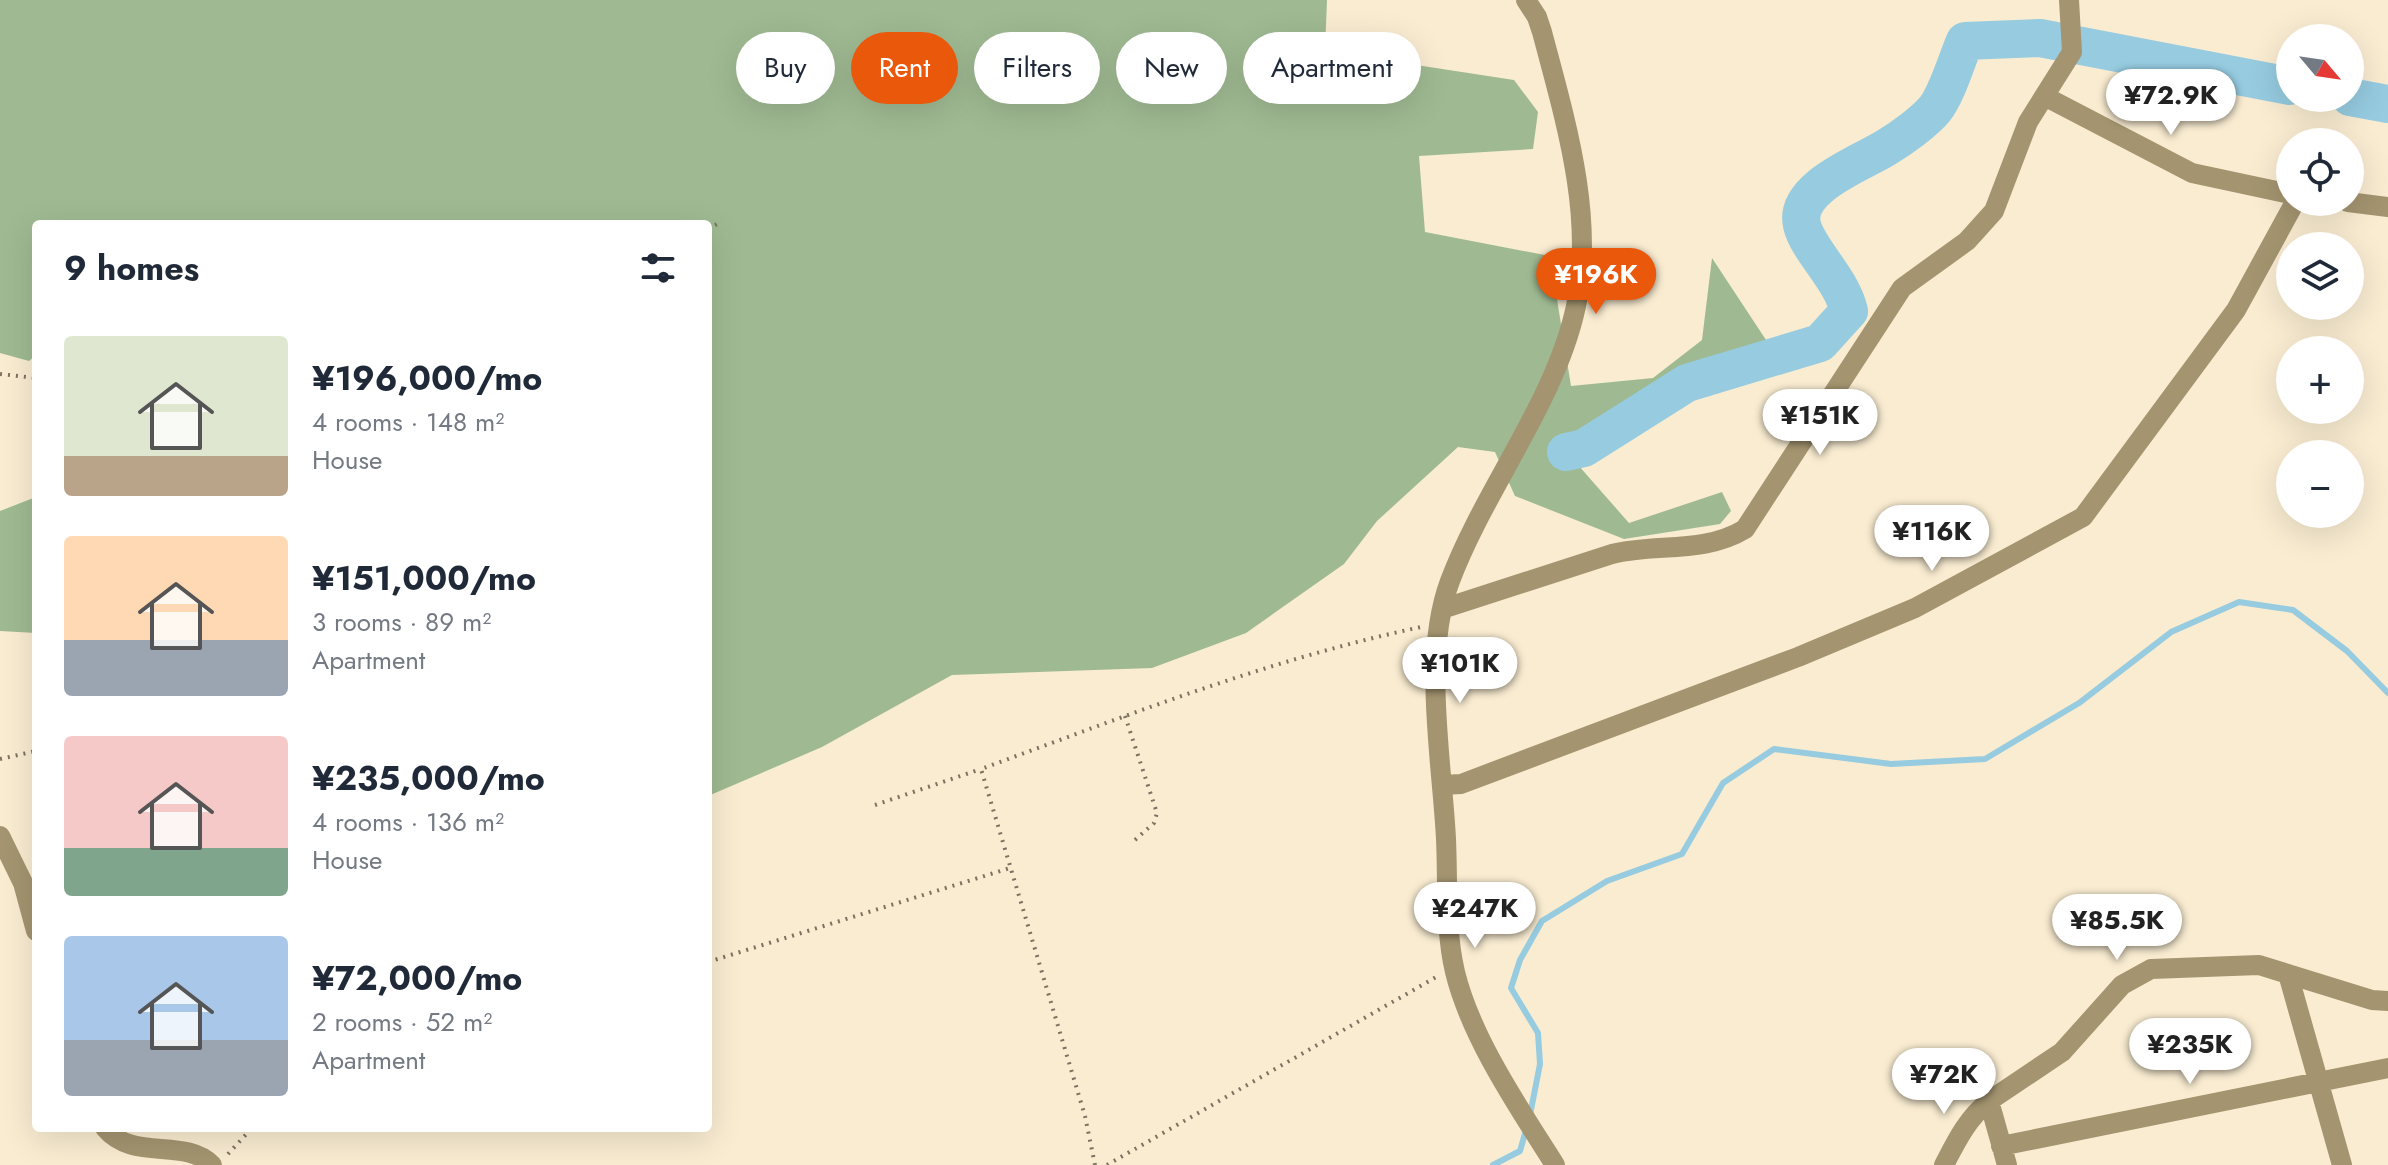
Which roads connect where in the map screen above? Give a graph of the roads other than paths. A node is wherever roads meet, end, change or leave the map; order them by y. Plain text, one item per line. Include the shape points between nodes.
1 (1526, 0) edge
2 (2069, 0) edge
3 (2046, 97) junction
4 (2276, 191) edge
5 (2364, 204) edge
6 (2388, 207) edge
7 (2287, 216) edge
8 (1440, 616) junction
9 (1443, 785) junction
10 (0, 836) edge
11 (32, 916) edge
12 (2288, 974) junction
13 (2388, 1001) edge
14 (2388, 1068) edge
15 (2318, 1082) junction
16 (1989, 1101) junction
17 (110, 1132) edge
18 (2004, 1156) edge
19 (219, 1160) edge
20 (1555, 1165) edge
21 (1944, 1165) edge
22 (2342, 1165) edge

1 - 8 street via 1542,32 1569,134 1582,264 1576,308 1555,368 1450,580
2 - 3 street via 2072,52
3 - 4 street via 2192,173
3 - 8 street via 2019,141 1994,211 1967,241 1902,288 1745,529 1711,545 1612,554
5 - 6 street
7 - 9 street via 2236,310 2083,517 1915,608 1798,657 1461,784
8 - 9 street via 1436,676
9 - 20 street via 1455,971 1520,1111
10 - 11 street
12 - 13 street
12 - 15 street
12 - 16 street via 2259,965 2151,969 2122,985 2062,1052
14 - 15 street
15 - 18 street
15 - 22 street
16 - 18 street
16 - 21 street via 1973,1113
17 - 19 street via 142,1148

